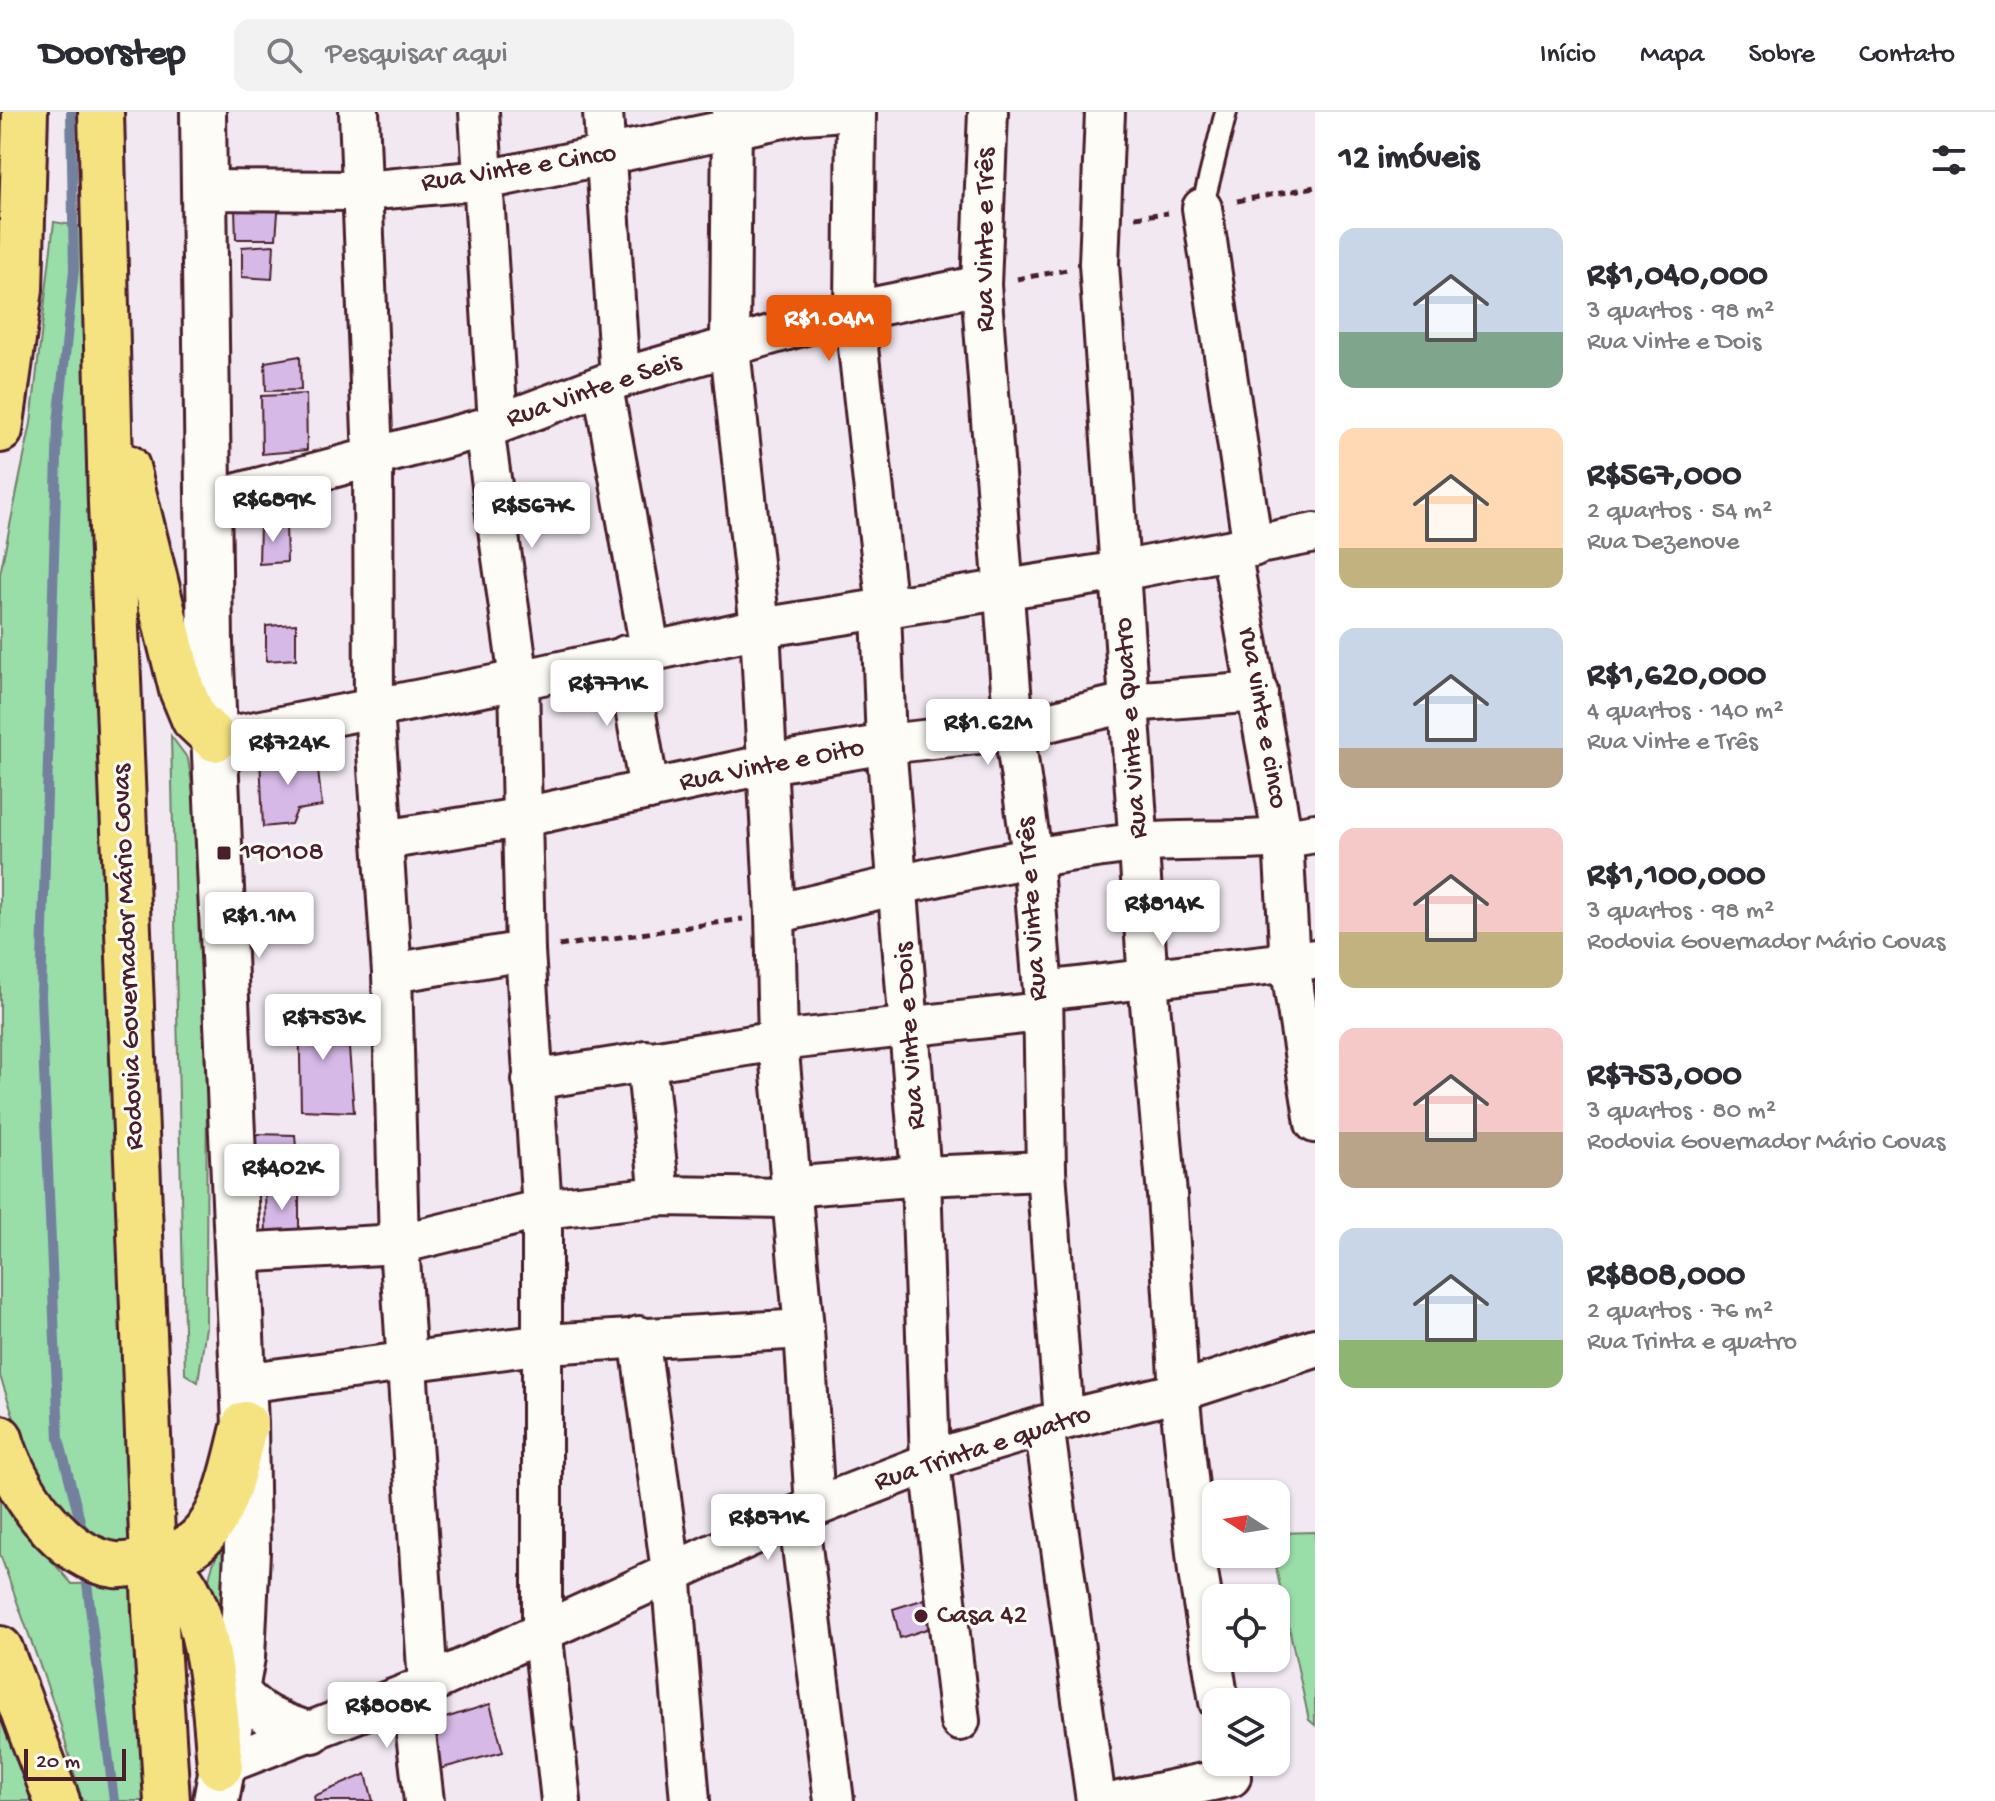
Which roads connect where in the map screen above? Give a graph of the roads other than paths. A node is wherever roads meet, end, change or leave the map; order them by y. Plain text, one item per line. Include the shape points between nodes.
1 (25, 112) edge
2 (101, 112) edge
3 (203, 112) edge
4 (359, 112) edge
5 (479, 112) edge
6 (603, 112) edge
7 (831, 112) edge
8 (856, 112) edge
9 (988, 112) edge
10 (1105, 112) edge
11 (1226, 112) edge
12 (733, 121) edge
13 (607, 156) junction
14 (485, 180) junction
15 (204, 190) junction
16 (363, 191) junction
17 (1202, 208) joint
18 (981, 285) junction
19 (854, 311) junction
20 (730, 348) junction
21 (612, 382) junction
22 (110, 408) junction
23 (491, 426) junction
24 (0, 430) edge
25 (373, 458) junction
26 (208, 501) junction
27 (1315, 533) edge
28 (1242, 549) junction
29 (1120, 571) junction
30 (1005, 588) junction
31 (884, 610) junction
32 (760, 628) junction
33 (638, 652) junction
34 (519, 680) junction
35 (1258, 692) junction
36 (1131, 702) junction
37 (374, 709) junction
38 (1014, 730) junction
39 (215, 739) junction
40 (886, 744) junction
41 (768, 764) junction
42 (649, 790) junction
43 (519, 818) junction
44 (1299, 836) edge
45 (384, 840) junction
46 (1140, 843) junction
47 (1032, 855) junction
48 (900, 884) junction
49 (775, 914) junction
50 (525, 951) junction
51 (1303, 962) edge
52 (392, 973) junction
53 (1148, 981) junction
54 (1042, 1002) junction
55 (910, 1024) junction
56 (778, 1041) junction
57 (646, 1060) junction
58 (532, 1080) junction
59 (1315, 1123) edge
60 (1046, 1171) junction
61 (921, 1176) junction
62 (789, 1193) junction
63 (660, 1196) junction
64 (542, 1209) junction
65 (399, 1244) junction
66 (237, 1253) junction
67 (804, 1329) junction
68 (639, 1336) junction
69 (544, 1344) junction
70 (1315, 1348) edge
71 (406, 1361) junction
72 (1179, 1392) junction
73 (244, 1404) junction
74 (1054, 1423) junction
75 (0, 1438) edge
76 (930, 1462) junction
77 (806, 1511) junction
78 (153, 1561) junction
79 (671, 1571) junction
80 (542, 1629) junction
81 (0, 1649) edge
82 (237, 1688) junction
83 (420, 1688) junction
84 (1217, 1688) edge
85 (960, 1721) dead end
86 (313, 1733) junction
87 (1232, 1780) edge
88 (218, 1784) edge
89 (57, 1801) edge
90 (167, 1801) edge
91 (424, 1801) edge
92 (561, 1801) edge
93 (690, 1801) edge
94 (834, 1801) edge
95 (1096, 1801) edge
96 (1119, 1801) edge

1 - 24 highway via 20,289
2 - 22 highway, Rodovia Governador Mário Covas
3 - 15 main road
4 - 16 street
5 - 14 street
6 - 13 street
7 - 12 street, Rua Vinte e Cinco
8 - 19 street, Rua Vinte e Dois
9 - 18 street, Rua Vinte e Três
10 - 29 street, Rua Vinte e Quatro via 1099,264
11 - 17 lane
12 - 13 street, Rua Vinte e Cinco
12 - 20 street
13 - 14 street, Rua Vinte e Cinco
13 - 21 street
14 - 16 street, Rua Vinte e Cinco
14 - 23 street
15 - 16 street, Rua Vinte e Cinco
15 - 26 main road
16 - 25 street
17 - 28 street, rua vinte e cinco
18 - 19 street, Rua Vinte e Seis
18 - 30 street, Rua Vinte e Três
19 - 20 street, Rua Vinte e Seis
19 - 31 street, Rua Vinte e Dois
20 - 21 street, Rua Vinte e Seis
20 - 32 street
21 - 23 street, Rua Vinte e Seis
21 - 33 street
22 - 39 highway via 182,690 194,719
22 - 78 highway, Rodovia Governador Mário Covas
23 - 25 street, Rua Vinte e Seis
23 - 34 street
25 - 26 street, Rua Vinte e Seis
25 - 37 street
26 - 39 main road
27 - 28 street
28 - 29 street
28 - 35 street, rua vinte e cinco
29 - 30 street
29 - 36 street, Rua Vinte e Quatro
30 - 31 street
30 - 38 street, Rua Vinte e Três
31 - 32 street
31 - 40 street, Rua Vinte e Dois
32 - 33 street
32 - 41 street
33 - 34 street
33 - 42 street
34 - 37 street
34 - 43 street
35 - 36 street, Rua Vinte e Oito
35 - 44 street, rua vinte e cinco
36 - 38 street, Rua Vinte e Oito
36 - 46 street, Rua Vinte e Quatro
37 - 39 street
37 - 45 street
38 - 40 street, Rua Vinte e Oito
38 - 47 street, Rua Vinte e Três
39 - 66 main road
40 - 41 street, Rua Vinte e Oito
40 - 48 street, Rua Vinte e Dois
41 - 42 street, Rua Vinte e Oito
41 - 49 street
42 - 43 street, Rua Vinte e Oito
43 - 45 street, Rua Vinte e Oito
43 - 50 street
44 - 46 street
44 - 51 street, rua vinte e cinco
45 - 52 street
46 - 47 street
46 - 53 street, Rua Vinte e Quatro
47 - 48 street
47 - 54 street, Rua Vinte e Três
48 - 49 street
48 - 55 street, Rua Vinte e Dois
49 - 56 street
50 - 52 street
50 - 58 street
51 - 53 street
51 - 59 street, rua vinte e cinco
52 - 65 street
53 - 54 street
53 - 72 street, Rua Vinte e Quatro
54 - 55 street
54 - 60 street, Rua Vinte e Três
55 - 56 street
55 - 61 street, Rua Vinte e Dois
56 - 57 street
56 - 62 street
57 - 58 street
57 - 63 street
58 - 64 street
60 - 61 street
60 - 74 street, Rua Vinte e Três
61 - 62 street
61 - 76 street, Rua Vinte e Dois
62 - 63 street
62 - 67 street
63 - 64 street
64 - 65 street
64 - 69 street
65 - 66 street
65 - 71 street
66 - 73 main road
67 - 68 street
67 - 77 street
68 - 69 street
68 - 79 street
69 - 71 street
69 - 80 street via 539,1435
70 - 72 street, Rua Trinta e quatro
71 - 73 street
71 - 83 street
72 - 74 street, Rua Trinta e quatro
72 - 84 street, Rua Vinte e Quatro
73 - 78 highway via 219,1512 190,1546
73 - 82 main road via 247,1551
74 - 76 street, Rua Trinta e quatro
74 - 95 street, Rua Vinte e Três
75 - 78 highway via 31,1502 65,1541 113,1565
76 - 77 street, Rua Trinta e quatro
76 - 85 street, Rua Vinte e Dois
77 - 79 street, Rua Trinta e quatro
77 - 94 street
78 - 88 highway via 176,1574 196,1610 212,1685
78 - 90 highway, Rodovia Governador Mário Covas
79 - 80 street, Rua Trinta e quatro
79 - 93 street
80 - 83 street, Rua Trinta e quatro
80 - 92 street
81 - 89 highway
82 - 86 street via 266,1717
82 - 88 main road
83 - 86 street, Rua Trinta e quatro
83 - 91 street
86 - 88 street, Rua Trinta e quatro
87 - 96 street

